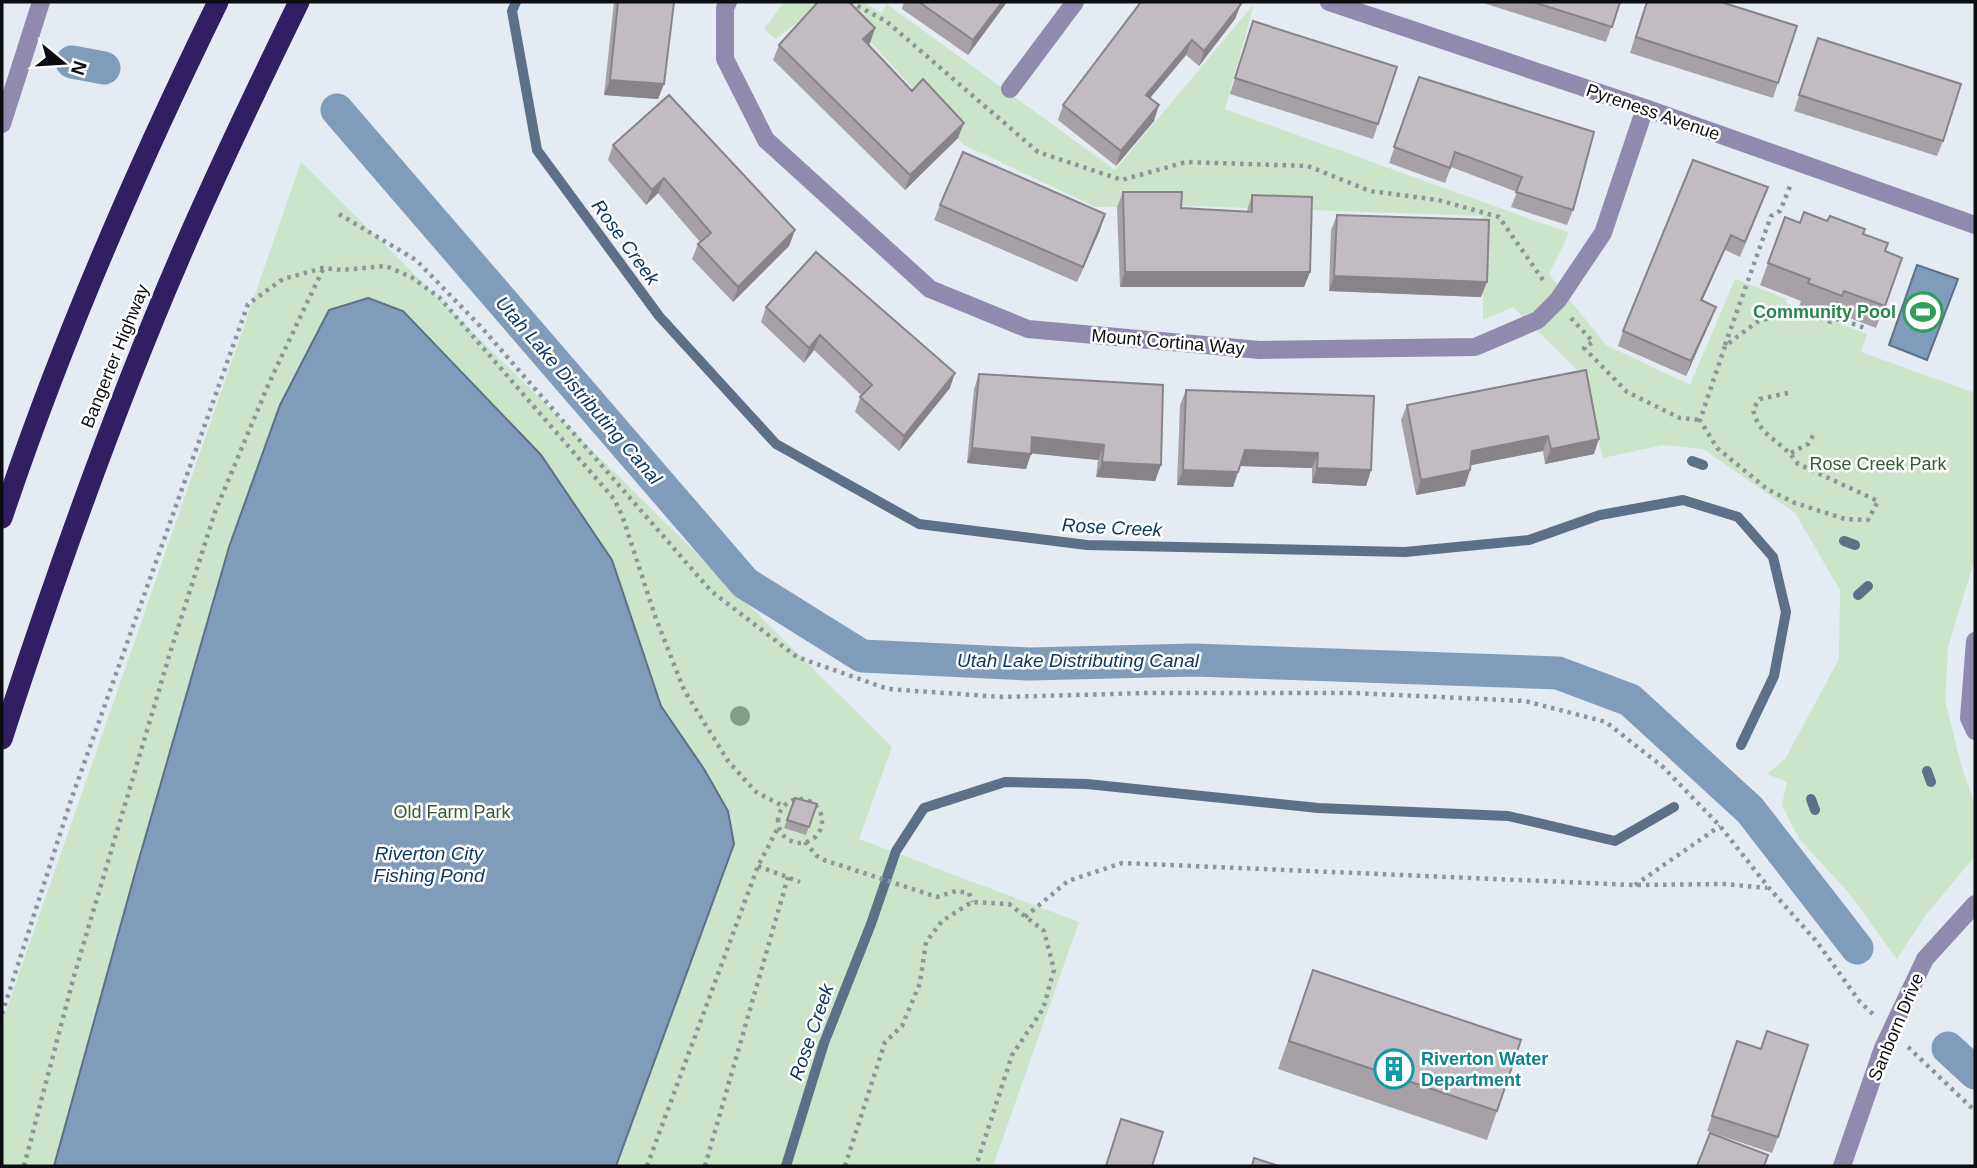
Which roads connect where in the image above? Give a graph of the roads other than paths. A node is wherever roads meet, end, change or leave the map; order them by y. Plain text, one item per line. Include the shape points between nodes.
1 (41, 2) edge
2 (218, 2) edge
3 (299, 2) edge
4 (728, 2) edge
5 (1075, 2) edge
6 (1329, 2) edge
7 (1010, 89) dead end
8 (6, 101) edge
9 (1645, 108) junction
10 (2, 124) edge
11 (1975, 225) edge
12 (2, 518) edge
13 (1975, 640) edge
14 (1975, 731) edge
15 (2, 739) edge
16 (1975, 904) edge
17 (1842, 1166) edge

1 - 8 street
2 - 12 highway via 87,291
3 - 15 highway, Bangerter Highway via 238,127 125,391 64,553
4 - 9 street, Mount Cortina Way via 725,59 765,140 930,289 1028,329 1260,350 1475,347 1538,320 1558,300 1603,233
5 - 7 street
6 - 9 street, Pyreness Avenue
8 - 10 street
9 - 11 street, Pyreness Avenue
13 - 14 street via 1969,718
16 - 17 street, Sanborn Drive via 1926,958 1891,1031

